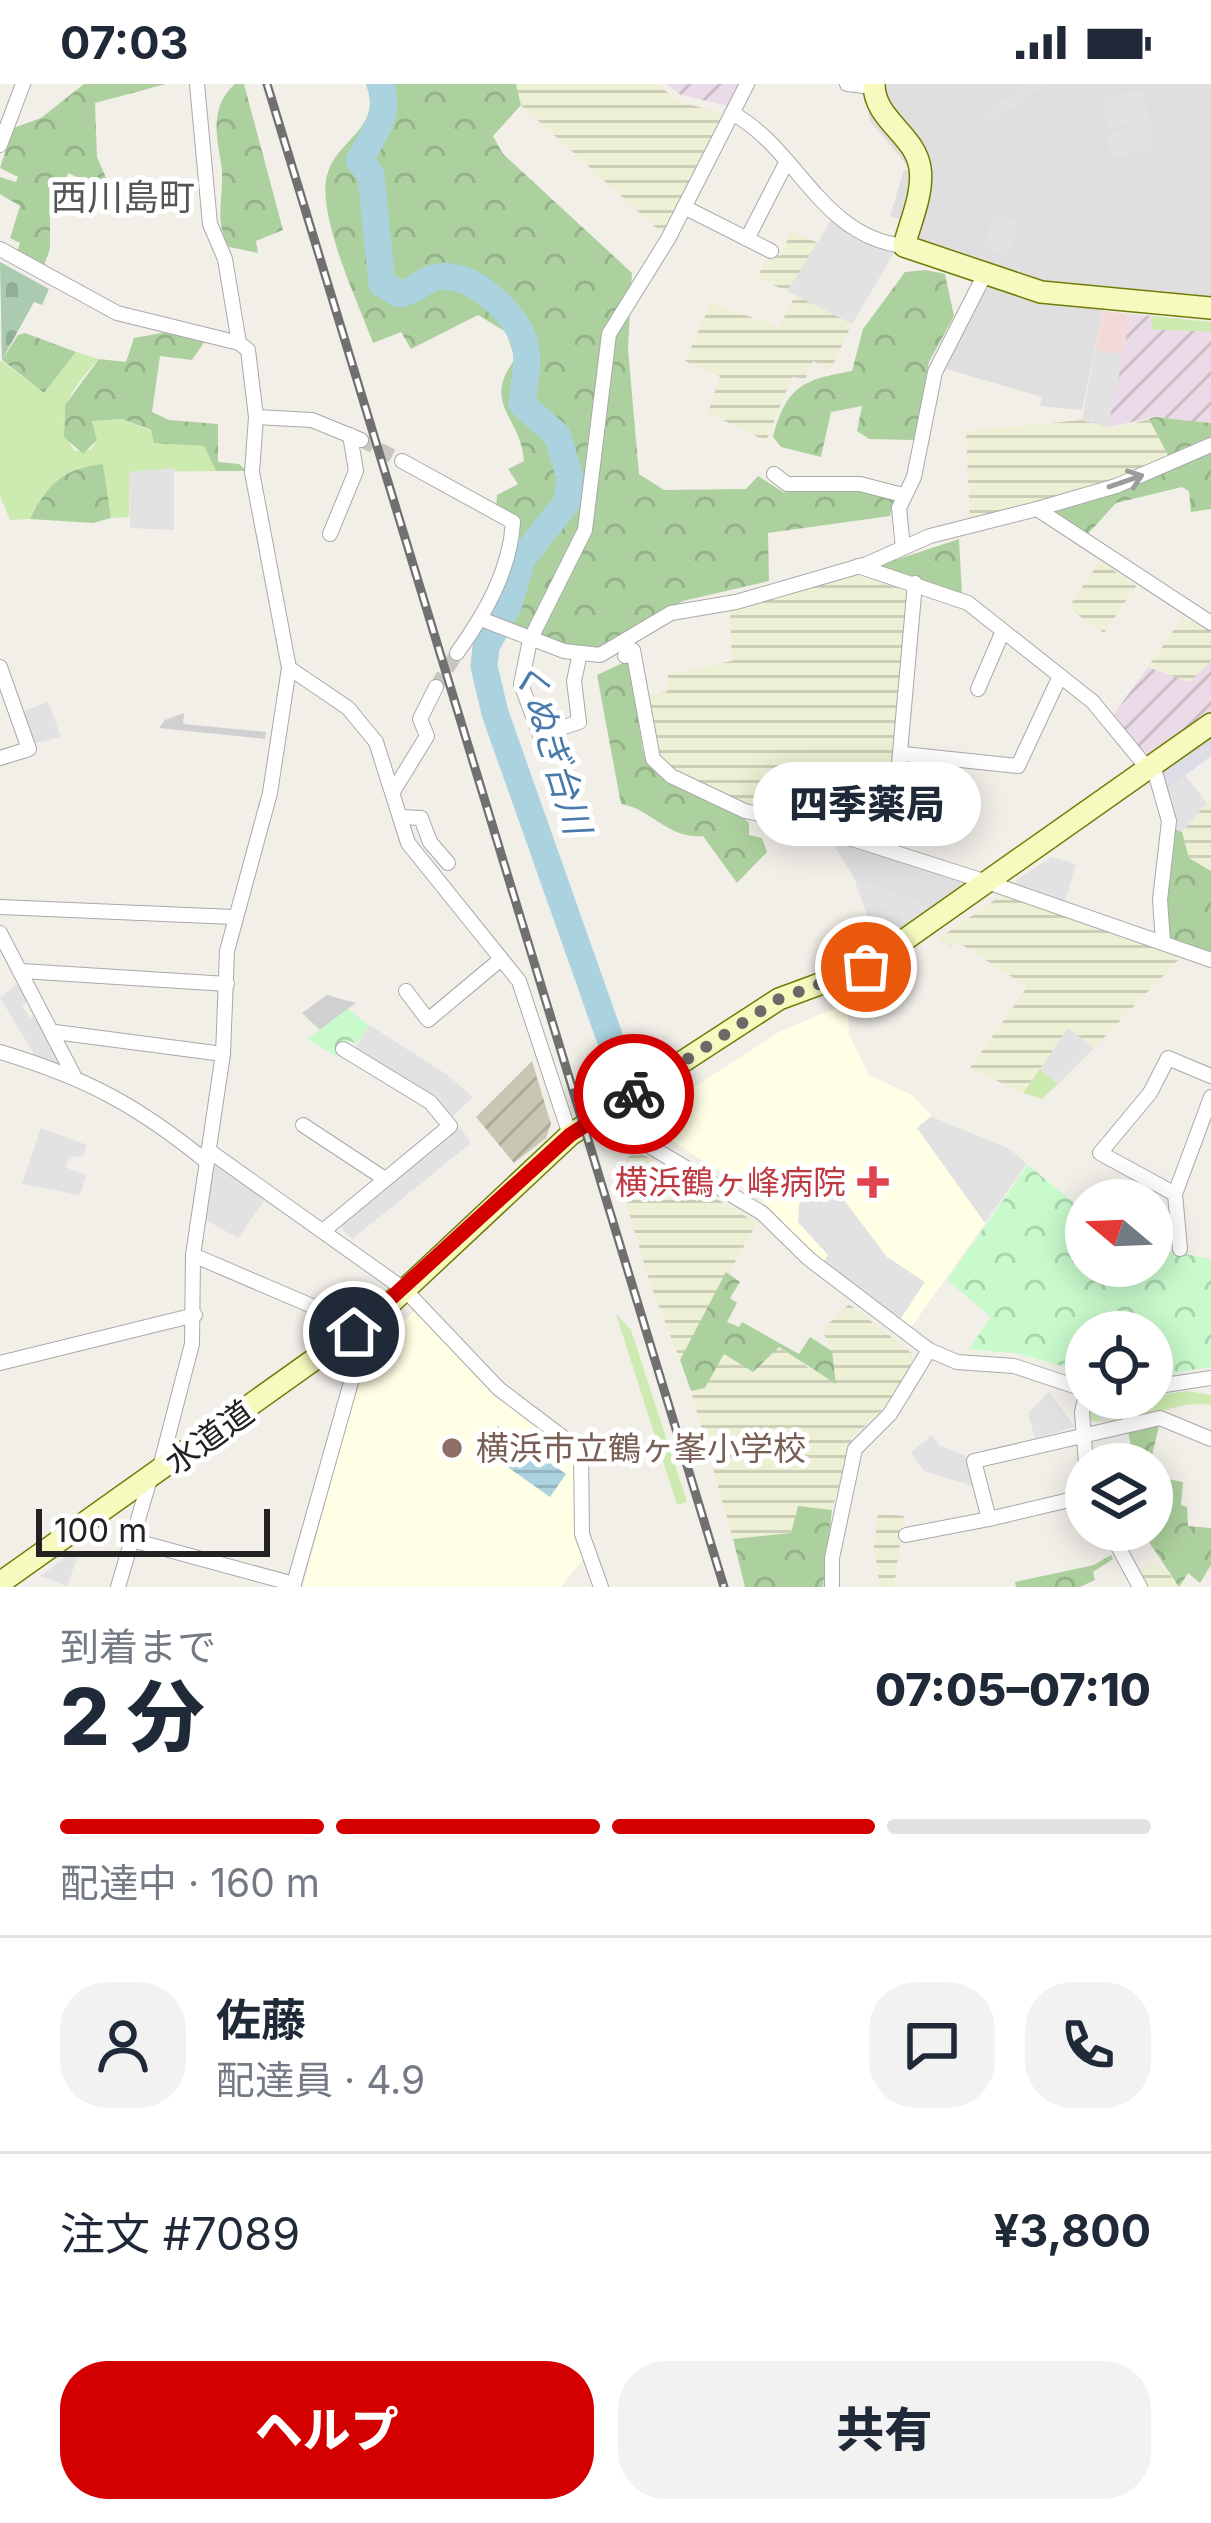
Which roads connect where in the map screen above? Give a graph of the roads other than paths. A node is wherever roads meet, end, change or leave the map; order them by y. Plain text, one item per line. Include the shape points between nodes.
1 (23, 84) edge
2 (197, 84) edge
3 (747, 84) edge
4 (848, 84) edge
5 (874, 86) edge
6 (732, 113) junction
7 (0, 146) edge
8 (787, 161) junction
9 (684, 208) junction
10 (747, 239) junction
11 (904, 246) junction
12 (0, 249) edge
13 (771, 250) dead end
14 (985, 274) junction
15 (1211, 308) edge
16 (239, 343) junction
17 (256, 417) junction
18 (1211, 445) edge
19 (402, 461) tunnel mouth
20 (774, 474) dead end
21 (903, 495) junction
22 (1037, 509) junction
23 (330, 534) dead end
24 (903, 548) junction
25 (858, 566) junction
26 (914, 583) junction
27 (1211, 623) edge
28 (493, 625) junction
29 (1004, 631) junction
30 (530, 640) junction
31 (458, 653) tunnel mouth
32 (580, 653) junction
33 (625, 656) dead end
34 (0, 667) edge
35 (289, 668) junction
36 (1060, 676) junction
37 (436, 687) tunnel mouth
38 (978, 689) dead end
39 (1211, 724) edge
40 (903, 754) junction
41 (0, 758) edge
42 (1150, 767) junction
43 (394, 790) junction
44 (401, 817) junction
45 (802, 823) junction
46 (448, 863) dead end
47 (987, 882) junction
48 (0, 908) edge
49 (234, 917) junction
50 (0, 933) edge
51 (1163, 942) junction
52 (501, 959) junction
53 (1211, 960) edge
54 (22, 971) junction
55 (227, 985) junction
56 (406, 992) dead end
57 (55, 1033) junction
58 (344, 1048) dead end
59 (0, 1052) edge
60 (224, 1054) junction
61 (73, 1074) junction
62 (1211, 1076) edge
63 (1211, 1097) edge
64 (606, 1112) junction
65 (303, 1125) dead end
66 (570, 1135) junction
67 (208, 1156) junction
68 (385, 1179) junction
69 (1175, 1194) junction
70 (323, 1231) junction
71 (1180, 1250) dead end
72 (194, 1256) junction
73 (405, 1290) junction
74 (195, 1315) junction
75 (354, 1332) junction
76 (929, 1350) junction
77 (0, 1363) edge
78 (1211, 1378) edge
79 (1065, 1384) edge
80 (1173, 1384) edge
81 (1083, 1419) edge
82 (1082, 1433) junction
83 (1211, 1439) edge
84 (1083, 1443) edge
85 (154, 1476) junction
86 (1065, 1501) edge
87 (989, 1519) junction
88 (905, 1535) dead end
89 (132, 1540) junction
90 (1120, 1551) edge
91 (0, 1583) edge
92 (294, 1586) edge
93 (118, 1587) edge
94 (602, 1587) edge
95 (832, 1587) edge
96 (1140, 1587) edge

1 - 7 street
2 - 16 street via 210,224 225,259
3 - 6 street
4 - 5 street
5 - 11 street via 875,103 921,171
6 - 8 street via 755,125
6 - 9 street
8 - 10 street
8 - 11 street via 855,232
9 - 10 street
9 - 30 street via 609,334 585,530
10 - 13 street
11 - 14 street
12 - 16 street via 117,313
14 - 15 street via 1061,295
14 - 21 street via 938,359 914,477
16 - 17 street via 248,350
17 - 23 street via 312,420 356,438 356,471
17 - 35 street via 252,472
22 -> 18 street
19 - 28 street via 513,522
20 - 21 street via 787,484 860,484
21 - 24 street
22 - 24 street
22 - 27 street
24 - 25 street
25 - 26 street
25 - 32 street via 671,613 605,659
26 - 29 street via 968,603
26 - 40 street
28 - 30 street
28 - 31 street
29 - 36 street
29 - 38 street
30 - 32 street
30 - 32 street via 521,684 540,735 579,722
33 - 45 street via 633,650 652,759 702,794
34 - 41 street via 29,748
35 - 43 street via 362,723
35 - 49 street via 270,793
36 - 40 street via 1018,766
36 - 42 street
37 - 43 street via 420,718 427,736
39 - 42 street, 水道道
40 - 45 street via 898,775 874,796
42 - 47 street, 水道道
42 - 51 street via 1169,820
43 - 44 street
44 - 46 street via 421,818
44 - 52 street via 418,857
45 - 47 street
47 - 51 street
47 - 64 street, 水道道 via 866,967 779,999
48 - 49 street
49 - 55 street
50 - 54 street
51 - 53 street
52 - 56 street via 428,1020
52 - 66 street via 519,981
54 - 55 street
54 - 57 street
55 - 60 street
57 - 60 street
57 - 61 street
58 - 68 street via 430,1102 450,1126
59 - 61 street
60 - 67 street
61 - 67 street
62 - 69 street via 1168,1058 1100,1153
63 - 69 street
64 - 66 street, 水道道
64 - 76 street via 628,1134 761,1213
65 - 68 street
66 - 73 street, 水道道
67 - 70 street
67 - 72 street
68 - 70 street
69 - 71 street
70 - 73 street
72 - 74 street
72 - 75 street via 340,1318
73 - 75 street, 水道道
73 - 94 street via 499,1389 581,1451 582,1534
74 - 77 street
74 - 85 street
75 - 85 street, 水道道
75 - 92 street via 362,1347
76 - 79 street
76 - 95 street via 890,1414 855,1449
78 - 80 street
81 - 82 street
82 - 83 street via 1160,1418
82 - 84 street
82 - 87 street via 974,1461
85 - 89 street
85 - 91 street, 水道道
86 - 87 street
87 - 88 street
89 - 92 street
89 - 93 street
90 - 96 street

